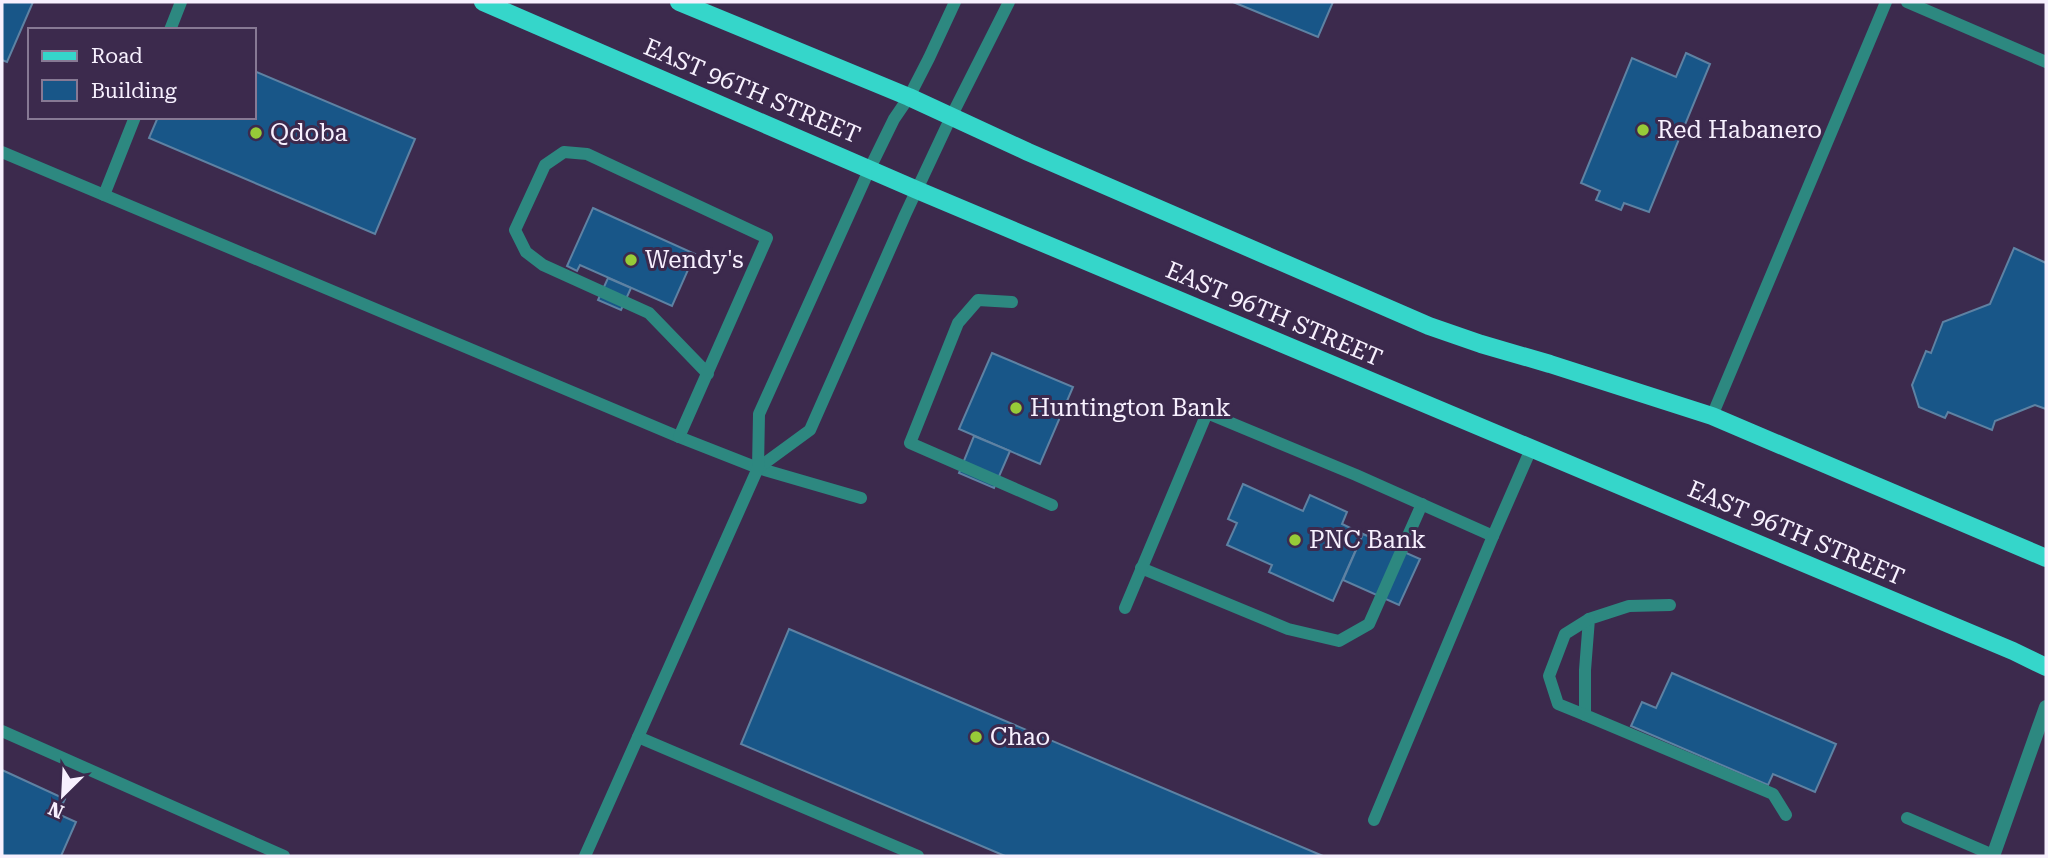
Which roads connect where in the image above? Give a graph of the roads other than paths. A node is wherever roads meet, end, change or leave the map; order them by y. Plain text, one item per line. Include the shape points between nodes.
1 (181, 2) edge
2 (483, 2) edge
3 (679, 2) edge
4 (955, 2) edge
5 (1009, 2) edge
6 (1886, 2) edge
7 (1907, 2) edge
8 (171, 28) edge
9 (2046, 62) edge
10 (909, 97) junction
11 (951, 117) junction
12 (134, 119) edge
13 (2, 152) edge
14 (870, 168) junction
15 (917, 190) junction
16 (104, 195) junction
17 (1012, 302) dead end
18 (708, 374) junction
19 (1712, 416) junction
20 (679, 437) junction
21 (1531, 449) junction
22 (758, 468) junction
23 (862, 498) dead end
24 (1423, 504) junction
25 (1052, 505) dead end
26 (1493, 536) junction
27 (2046, 558) edge
28 (1141, 568) junction
29 (1670, 605) dead end
30 (1125, 608) dead end
31 (1589, 619) junction
32 (2046, 667) edge
33 (2046, 707) edge
34 (1585, 715) junction
35 (2, 731) edge
36 (638, 737) junction
37 (1786, 815) dead end
38 (1907, 818) dead end
39 (1374, 820) dead end
40 (284, 856) edge
41 (585, 856) edge
42 (918, 856) edge
43 (1993, 856) edge

1 - 8 lane
2 - 14 main road, EAST 96TH STREET
3 - 10 main road, EAST 96TH STREET
4 - 10 lane
5 - 11 lane
6 - 19 lane
7 - 9 lane
10 - 11 main road, EAST 96TH STREET
10 - 14 lane
11 - 15 lane
11 - 19 main road, EAST 96TH STREET via 1429,326
12 - 16 lane
13 - 16 lane
14 - 15 main road, EAST 96TH STREET
14 - 22 lane via 760,414
15 - 21 main road, EAST 96TH STREET
15 - 22 lane via 810,430
16 - 20 lane
17 - 25 lane via 978,300 958,323 910,443
18 - 18 lane via 767,237 587,154 564,152 545,165 515,230 526,252 543,265 649,313
18 - 20 lane
19 - 27 main road, EAST 96TH STREET
20 - 22 lane
21 - 26 lane
21 - 32 main road, EAST 96TH STREET
22 - 23 lane
22 - 36 lane
24 - 26 lane
24 - 28 lane via 1369,624 1339,641 1288,629
24 - 28 lane via 1207,413
26 - 39 lane
28 - 30 lane
29 - 31 lane via 1629,606
31 - 34 lane
31 - 34 lane via 1565,634 1549,676 1558,704
33 - 43 street
34 - 37 lane via 1773,794
35 - 40 lane
36 - 41 lane
36 - 42 lane
38 - 43 lane

